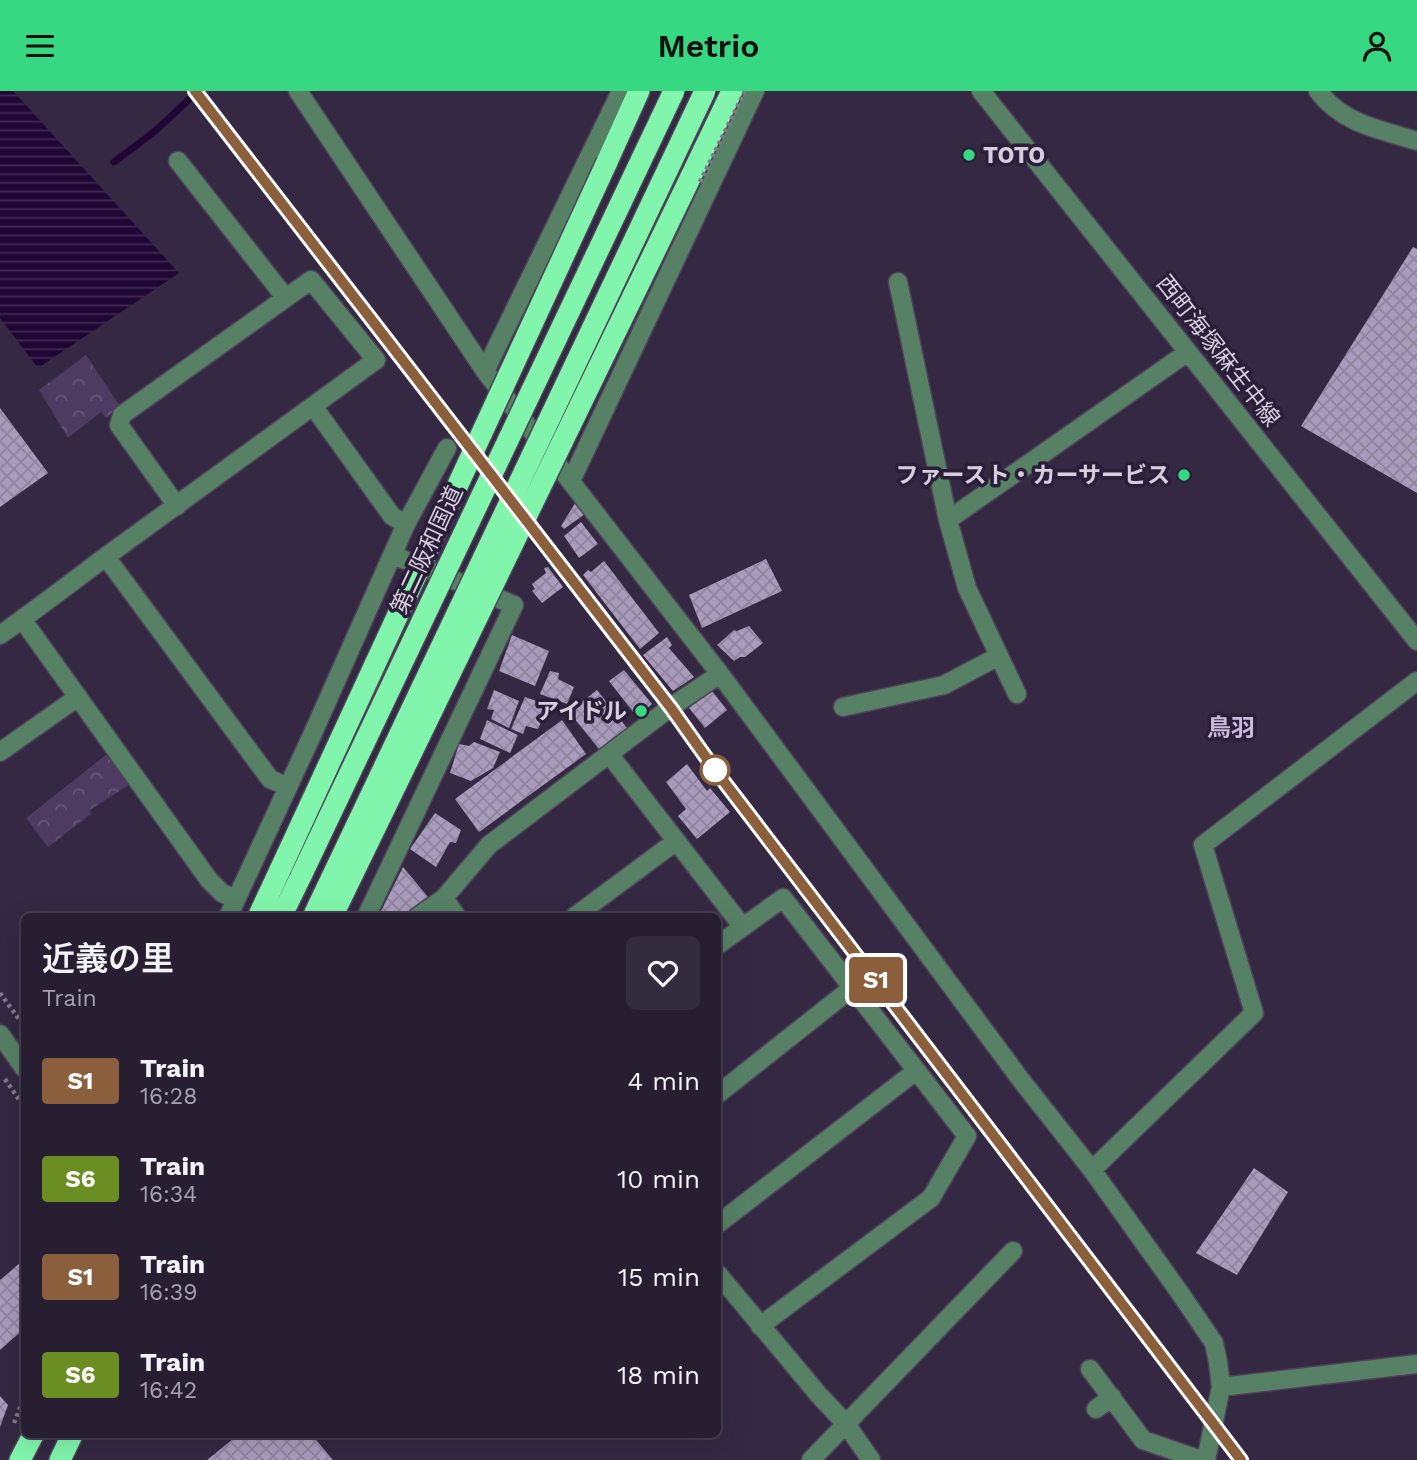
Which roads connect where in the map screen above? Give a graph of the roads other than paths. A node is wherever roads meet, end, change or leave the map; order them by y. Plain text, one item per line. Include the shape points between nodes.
1 (298, 91) edge
2 (621, 91) edge
3 (639, 91) edge
4 (674, 91) edge
5 (705, 91) edge
6 (732, 91) edge
7 (755, 91) edge
8 (981, 91) edge
9 (1318, 91) edge
10 (1417, 141) edge
11 (178, 161) dead end
12 (898, 282) dead end
13 (285, 297) junction
14 (1188, 352) junction
15 (485, 371) junction
16 (313, 406) junction
17 (447, 448) dead end
18 (571, 481) junction
19 (177, 506) junction
20 (948, 520) junction
21 (407, 524) junction
22 (393, 555) junction
23 (106, 557) junction
24 (22, 619) junction
25 (0, 635) edge
26 (1417, 641) edge
27 (999, 656) junction
28 (720, 674) junction
29 (1417, 681) edge
30 (1017, 694) dead end
31 (78, 697) junction
32 (843, 708) dead end
33 (0, 752) edge
34 (609, 754) junction
35 (288, 787) junction
36 (675, 842) junction
37 (444, 898) junction
38 (235, 899) junction
39 (230, 913) edge
40 (260, 913) edge
41 (283, 913) edge
42 (315, 913) edge
43 (334, 913) edge
44 (368, 913) edge
45 (423, 913) edge
46 (454, 913) edge
47 (580, 913) edge
48 (742, 926) junction
49 (721, 943) edge
50 (852, 988) junction
51 (0, 1034) edge
52 (21, 1064) edge
53 (916, 1071) junction
54 (721, 1092) edge
55 (1092, 1170) junction
56 (721, 1222) edge
57 (1013, 1251) dead end
58 (721, 1278) edge
59 (760, 1326) junction
60 (1417, 1364) edge
61 (1090, 1369) dead end
62 (1221, 1387) junction
63 (1112, 1397) junction
64 (1096, 1409) dead end
65 (846, 1424) junction
66 (31, 1438) edge
67 (71, 1438) edge
68 (20, 1460) edge
69 (60, 1460) edge
70 (811, 1460) edge
71 (871, 1460) edge
72 (1204, 1460) edge

1 - 15 street
2 - 15 street
3 - 40 highway, bridge
4 - 41 highway, 第二阪和国道, bridge
5 - 42 highway, bridge
6 - 43 highway, bridge
7 - 18 street
8 - 14 street, 西町海塚麻生中線
9 - 10 street via 1348,119
11 - 13 street
12 - 20 street
13 - 16 street via 311,280 376,359
13 - 19 street via 122,415 119,425
14 - 20 street
14 - 26 street, 西町海塚麻生中線
15 - 18 street
16 - 19 street
16 - 21 street via 392,516
17 - 21 street
18 - 28 street
19 - 23 street
20 - 27 street via 967,588
21 - 22 street
22 - 35 street
22 - 44 street via 514,605
23 - 24 street
23 - 35 street via 270,779
24 - 25 street
24 - 31 street
27 - 30 street
27 - 32 street via 944,685
28 - 34 street
28 - 55 street
29 - 55 street via 1203,845 1254,1013
31 - 33 street
31 - 38 street via 209,880
34 - 36 street
34 - 37 street via 489,845
35 - 38 street
36 - 47 street
36 - 48 street
37 - 45 street
37 - 46 street
38 - 39 street
48 - 49 street
48 - 50 street via 782,898
50 - 53 street
50 - 54 street
51 - 52 street
53 - 56 street
53 - 59 street via 967,1136 931,1198
55 - 62 street via 1214,1343
57 - 65 street
58 - 59 street
59 - 65 street
60 - 62 street
61 - 63 street
62 - 72 street
63 - 64 street
63 - 72 street via 1143,1440
65 - 70 street
65 - 71 street
66 - 68 highway
67 - 69 highway

